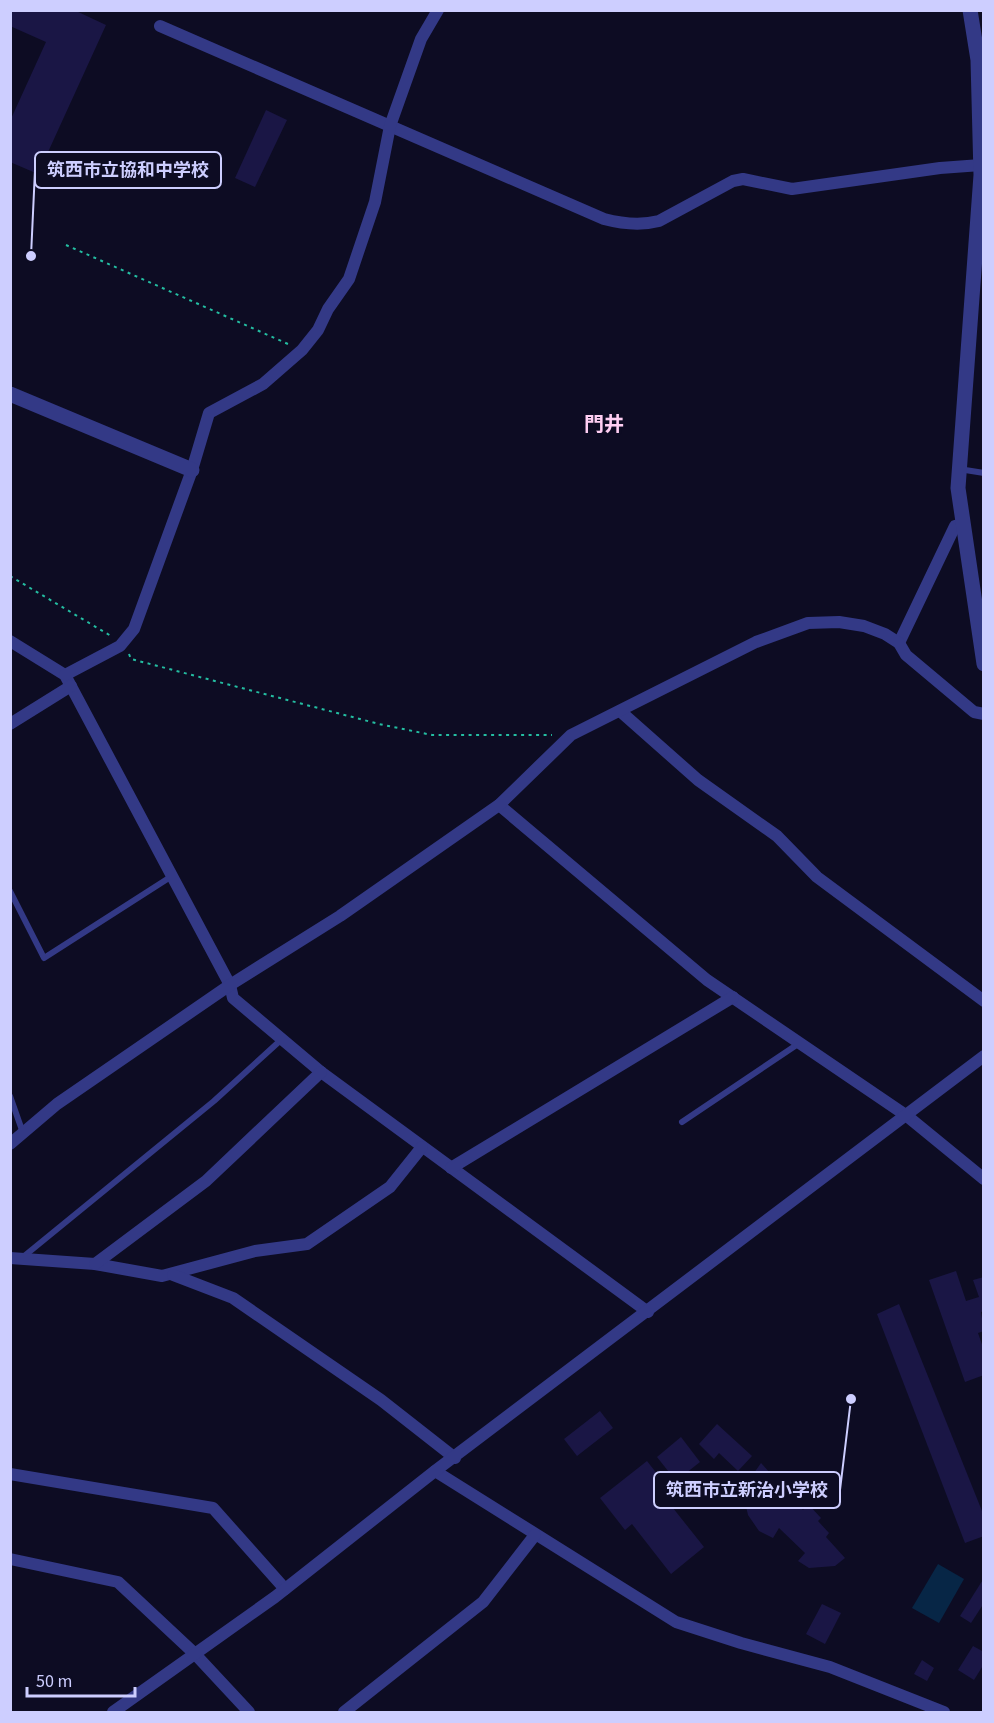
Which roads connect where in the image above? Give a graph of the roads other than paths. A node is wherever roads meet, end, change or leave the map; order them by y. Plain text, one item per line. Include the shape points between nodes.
1 (438, 10) edge
2 (970, 10) edge
3 (160, 26) dead end
4 (390, 126) junction
5 (982, 172) edge
6 (10, 394) edge
7 (958, 469) junction
8 (192, 470) junction
9 (984, 473) edge
10 (962, 525) junction
11 (10, 641) edge
12 (899, 643) junction
13 (984, 664) edge
14 (68, 680) junction
15 (620, 711) junction
16 (984, 714) edge
17 (10, 724) edge
18 (499, 805) junction
19 (172, 876) junction
20 (10, 891) edge
21 (230, 985) junction
22 (733, 997) junction
23 (984, 1001) edge
24 (282, 1039) junction
25 (801, 1042) junction
26 (984, 1056) edge
27 (321, 1072) junction
28 (10, 1096) edge
29 (907, 1116) junction
30 (682, 1122) dead end
31 (23, 1133) junction
32 (10, 1144) edge
33 (422, 1147) junction
34 (451, 1168) junction
35 (984, 1179) edge
36 (16, 1257) edge
37 (95, 1264) junction
38 (173, 1275) junction
39 (648, 1312) junction
40 (455, 1458) junction
41 (435, 1471) junction
42 (10, 1474) edge
43 (535, 1535) junction
44 (10, 1559) edge
45 (285, 1589) junction
46 (195, 1654) junction
47 (113, 1713) edge
48 (249, 1713) edge
49 (344, 1713) edge
50 (944, 1713) edge

1 - 4 street via 421,39
2 - 5 street via 978,60
3 - 4 street
4 - 5 street via 604,219 636,225 659,221 733,181 792,189 929,170
4 - 8 street via 375,202 349,279 302,350 263,384 209,413
5 - 7 street
6 - 8 street
7 - 9 lane
7 - 10 street
8 - 14 street via 134,629 122,643
10 - 12 street via 955,526
10 - 13 street
11 - 14 street
12 - 15 street via 856,624 801,625 756,642
12 - 16 street via 906,655 974,711
14 - 17 street
14 - 19 street
15 - 18 street via 571,735
15 - 23 street via 698,780 777,836 817,877
18 - 21 street via 340,916
18 - 22 street via 707,980
19 - 20 lane via 44,958
19 - 21 street
21 - 24 street via 233,998
21 - 31 street via 57,1104
22 - 25 street
22 - 34 street
24 - 27 street
24 - 36 lane via 214,1101
25 - 29 street
25 - 30 lane
26 - 29 street
27 - 33 street
27 - 37 street via 206,1181
28 - 31 lane
29 - 35 street
29 - 39 street
31 - 32 street
33 - 34 street
33 - 38 street via 390,1187 307,1244 255,1251
34 - 39 street
36 - 37 street
37 - 38 street
38 - 40 street via 233,1298 381,1400
39 - 40 street
40 - 41 street
41 - 43 street
41 - 45 street
42 - 45 street via 213,1508
43 - 49 street via 483,1602
43 - 50 street via 676,1622 830,1667
44 - 46 street via 118,1582
45 - 46 street
46 - 47 street
46 - 48 street

